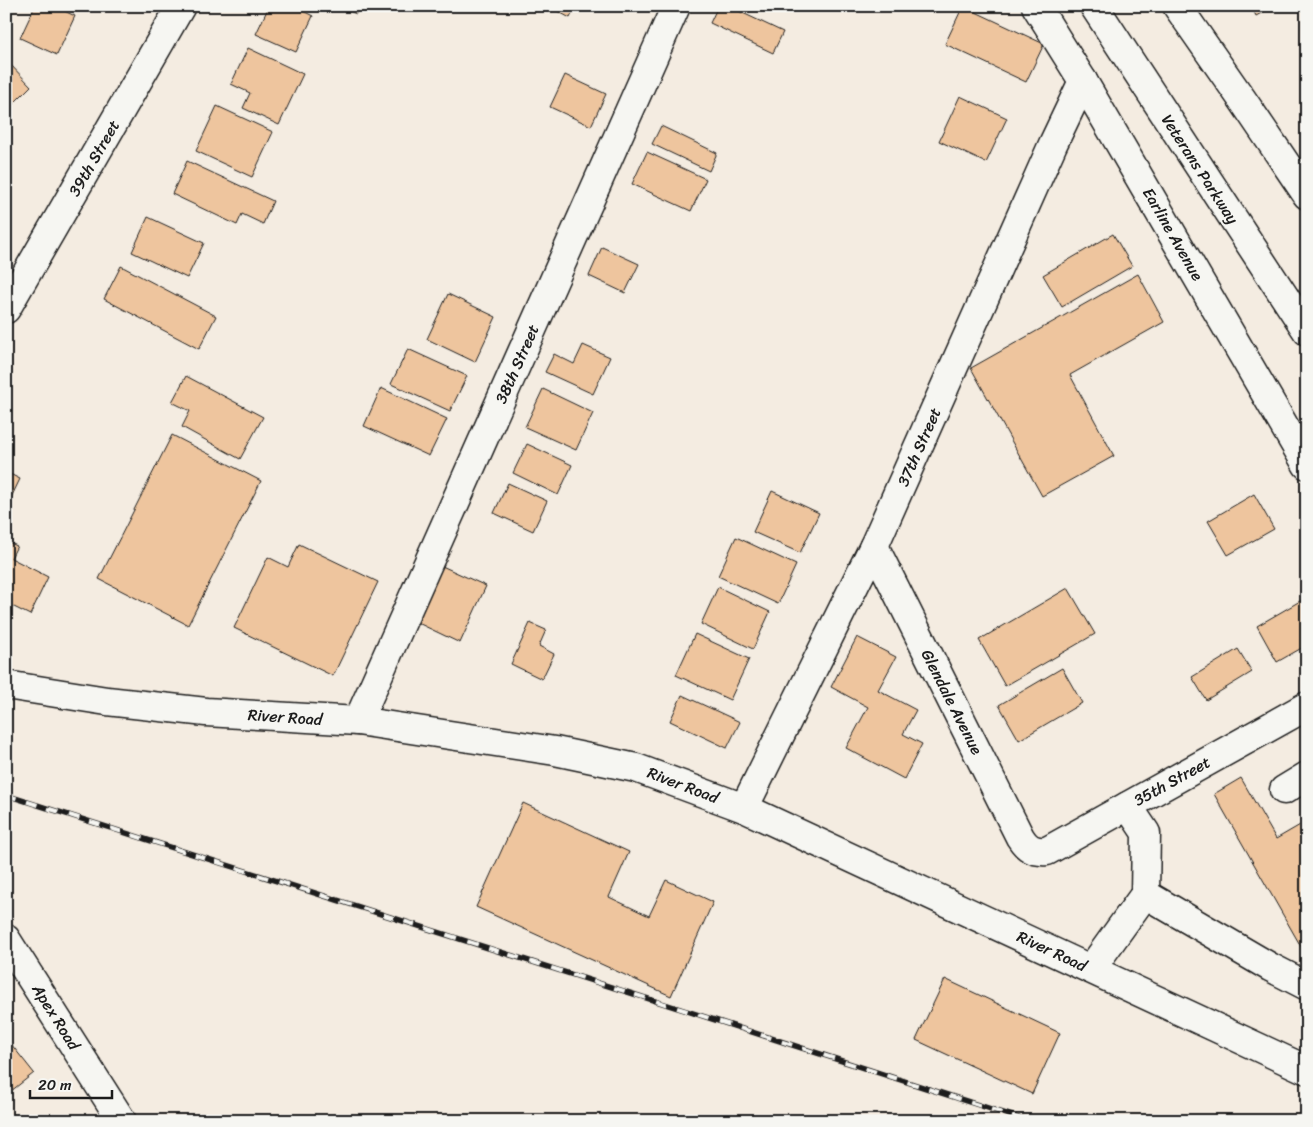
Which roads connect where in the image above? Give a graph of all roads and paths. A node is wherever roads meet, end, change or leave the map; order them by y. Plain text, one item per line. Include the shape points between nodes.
1 (181, 6) edge
2 (676, 6) edge
3 (1036, 6) edge
4 (1094, 6) edge
5 (1177, 6) edge
6 (1083, 81) junction
7 (1307, 195) edge
8 (6, 309) edge
9 (1307, 331) edge
10 (1307, 465) edge
11 (874, 546) junction
12 (6, 685) edge
13 (1304, 714) edge
14 (358, 722) junction
15 (1307, 776) edge
16 (1284, 790) dead end
17 (1128, 806) junction
18 (744, 808) junction
19 (1036, 852) joint
20 (1145, 894) junction
21 (6, 938) edge
22 (1091, 969) junction
23 (1307, 986) edge
24 (1307, 1070) edge
25 (122, 1121) edge

1 - 8 street, 39th Street
2 - 14 street, 38th Street
3 - 6 street, Earline Avenue
4 - 9 street, Veterans Parkway
5 - 7 street
6 - 10 street, Earline Avenue
6 - 11 street, 37th Street
11 - 18 street, 37th Street
11 - 19 street, Glendale Avenue via 1020,837
12 - 14 street, River Road via 206,712
13 - 17 street, 35th Street
14 - 18 street, River Road via 555,751 636,768
15 - 16 street
17 - 19 street, 35th Street via 1047,852
17 - 20 street via 1146,833
18 - 22 street, River Road
20 - 22 street
20 - 23 street
21 - 25 street, Apex Road
22 - 24 street, River Road

